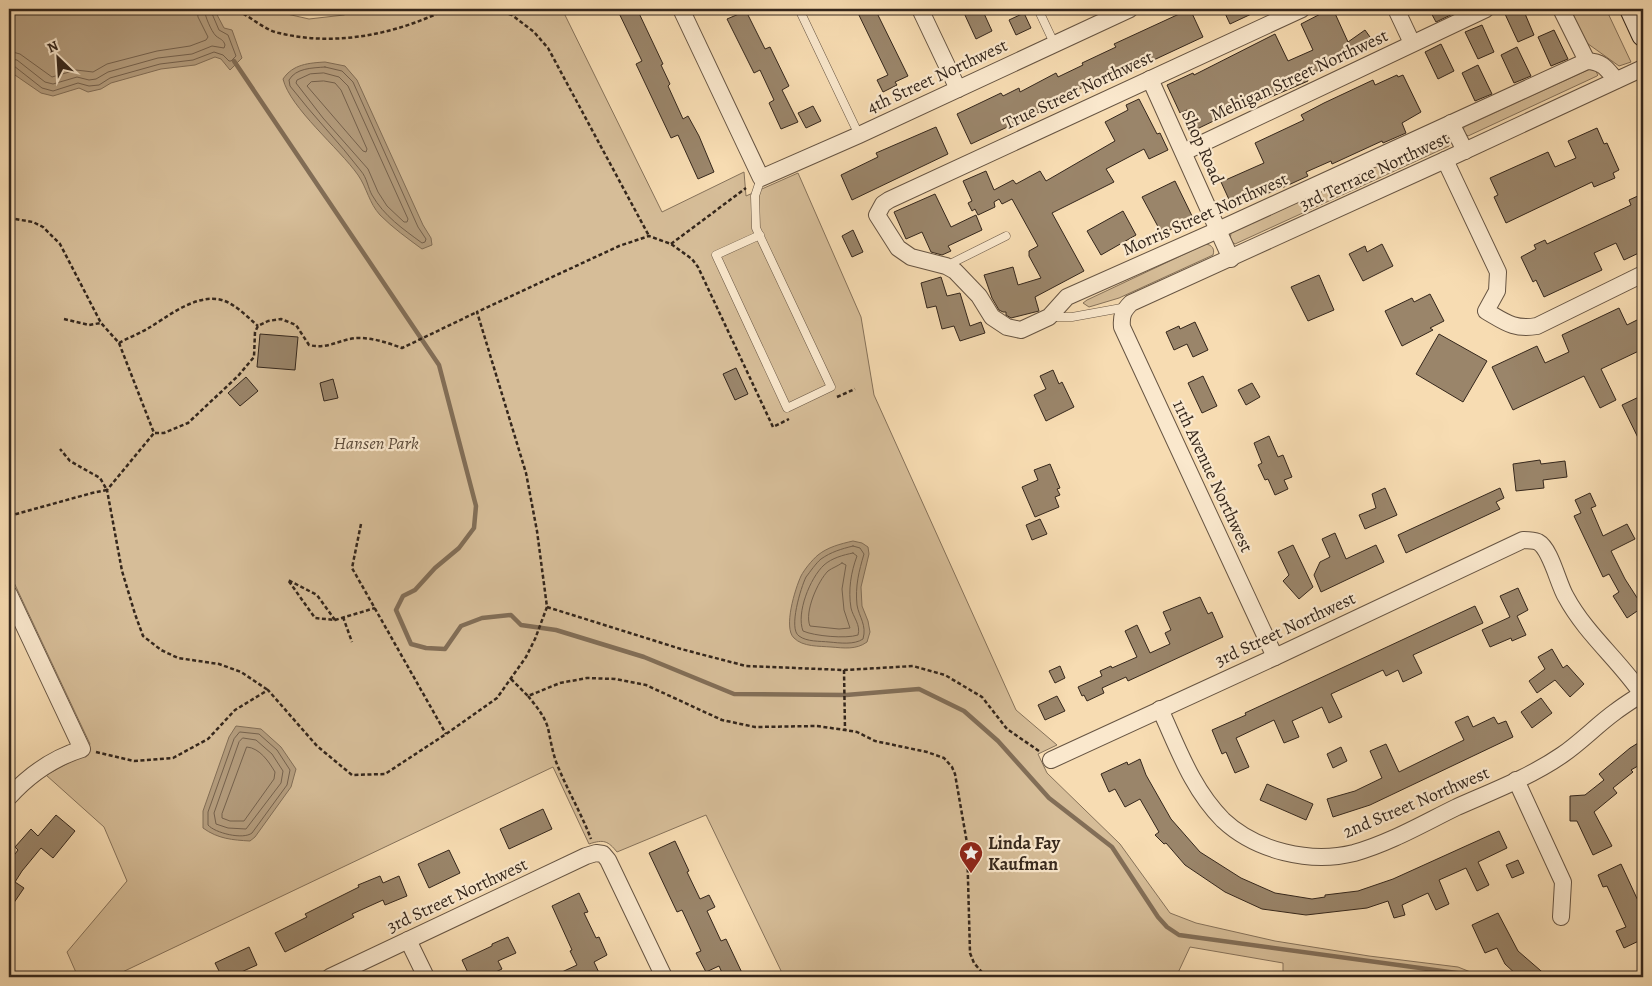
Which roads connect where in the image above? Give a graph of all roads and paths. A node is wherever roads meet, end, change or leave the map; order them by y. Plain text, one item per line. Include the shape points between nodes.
1 (238, 9) edge
2 (447, 9) edge
3 (490, 9) edge
4 (681, 9) edge
5 (799, 9) edge
6 (920, 9) edge
7 (1038, 9) edge
8 (1130, 9) edge
9 (1302, 9) edge
10 (1396, 9) edge
11 (1486, 9) edge
12 (1561, 9) edge
13 (1631, 9) edge
14 (1643, 35) edge
15 (1412, 43) junction
16 (1054, 44) junction
17 (1587, 61) junction
18 (1643, 68) edge
19 (1150, 79) junction
20 (1616, 80) junction
21 (958, 89) junction
22 (1452, 123) junction
23 (859, 135) junction
24 (1465, 151) junction
25 (1184, 152) junction
26 (1445, 160) junction
27 (761, 178) junction
28 (877, 215) joint
29 (9, 218) edge
30 (1218, 230) junction
31 (760, 235) junction
32 (1006, 236) dead end
33 (671, 244) dead end
34 (1231, 258) junction
35 (946, 266) junction
36 (1643, 274) edge
37 (1125, 309) junction
38 (477, 312) junction
39 (1049, 317) junction
40 (64, 319) dead end
41 (101, 323) junction
42 (258, 326) junction
43 (119, 343) junction
44 (154, 433) junction
45 (60, 449) dead end
46 (107, 490) junction
47 (9, 516) edge
48 (361, 524) dead end
49 (9, 594) edge
50 (547, 607) junction
51 (375, 608) junction
52 (343, 617) junction
53 (335, 620) junction
54 (352, 642) dead end
55 (1275, 657) junction
56 (844, 670) junction
57 (511, 679) junction
58 (268, 690) junction
59 (1643, 694) edge
60 (528, 696) junction
61 (1160, 709) junction
62 (845, 730) junction
63 (446, 734) junction
64 (82, 749) junction
65 (1051, 760) joint
66 (1516, 780) junction
67 (9, 797) edge
68 (600, 853) junction
69 (1561, 917) dead end
70 (408, 940) junction
71 (330, 977) edge
72 (426, 977) edge
73 (664, 977) edge
74 (986, 977) edge

1 - 2 path via 277,33 317,38 384,32 419,22
3 - 38 path via 512,15 548,48 649,236 620,246
4 - 27 street
5 - 23 lane
6 - 21 street
7 - 16 lane
8 - 16 street, 4th Street Northwest
9 - 19 street, True Street Northwest
10 - 15 street
11 - 15 street, Mehigan Street Northwest
12 - 17 street
13 - 14 street
15 - 25 street, Mehigan Street Northwest
16 - 21 street, 4th Street Northwest
17 - 20 street via 1602,64
17 - 22 street, Morris Street Northwest
18 - 20 street, 3rd Terrace Northwest
19 - 25 street, Shop Road
19 - 28 street, True Street Northwest via 889,200
20 - 24 street, 3rd Terrace Northwest
21 - 23 street, 4th Street Northwest
22 - 24 street
22 - 30 street, Morris Street Northwest
23 - 27 street, 4th Street Northwest
24 - 26 street, 3rd Terrace Northwest
25 - 30 street, Shop Road
26 - 34 street, 3rd Terrace Northwest
26 - 36 street via 1498,272 1497,290 1486,311 1524,328 1537,326
27 - 31 lane via 755,196 756,228
27 - 33 path
28 - 35 street, Morris Street Northwest via 898,248 911,257
29 - 41 path via 43,227 60,244
30 - 34 street, Shop Road
30 - 39 street, Morris Street Northwest via 1067,297
31 - 31 lane via 716,255 787,408 831,387
32 - 35 lane
34 - 37 street, 3rd Terrace Northwest via 1131,303
35 - 39 street, Morris Street Northwest via 979,296 992,317 1007,327 1021,330
37 - 39 lane
37 - 55 street, 11th Avenue Northwest via 1121,316 1122,327
38 - 42 path via 402,348 379,340 358,338 319,348 309,345 296,325 281,319
38 - 50 path via 526,473
40 - 41 path via 89,325
41 - 43 path
42 - 43 path via 230,304 211,299 168,314 146,330
42 - 44 path via 254,356 238,376 188,423 164,433
43 - 44 path
44 - 46 path
45 - 46 path via 70,462 100,478
46 - 47 path
46 - 58 path via 122,571 143,636 178,658 234,669
48 - 51 path via 352,568
49 - 64 street
50 - 56 path via 746,666
50 - 57 path via 535,639
51 - 52 path
51 - 63 path
52 - 53 path
52 - 54 path
53 - 53 path via 315,618 288,580 316,596
55 - 59 street, 3rd Street Northwest via 1516,542 1536,541 1546,551 1565,596 1580,619
55 - 61 street, 3rd Street Northwest
56 - 62 path
56 - 65 path via 913,666 945,675 982,696 1007,728
57 - 60 path
57 - 63 path via 497,698
58 - 63 path via 317,746 352,775 385,774
58 - 64 path via 235,710 208,739 173,758 134,761
59 - 66 street, 2nd Street Northwest via 1562,755
60 - 62 path via 560,683 587,678 615,679 646,685 722,720 755,728 817,726
60 - 68 path via 541,713 558,769
61 - 65 street, 3rd Street Northwest
61 - 66 street, 2nd Street Northwest via 1196,786 1209,805 1245,836 1281,852 1323,856 1355,852
62 - 74 path via 933,754 944,758 952,767 966,833 970,953
64 - 67 street via 38,771
66 - 69 street via 1562,882
68 - 70 street, 3rd Street Northwest via 586,856
68 - 73 street via 608,860
70 - 71 street, 3rd Street Northwest
70 - 72 street

